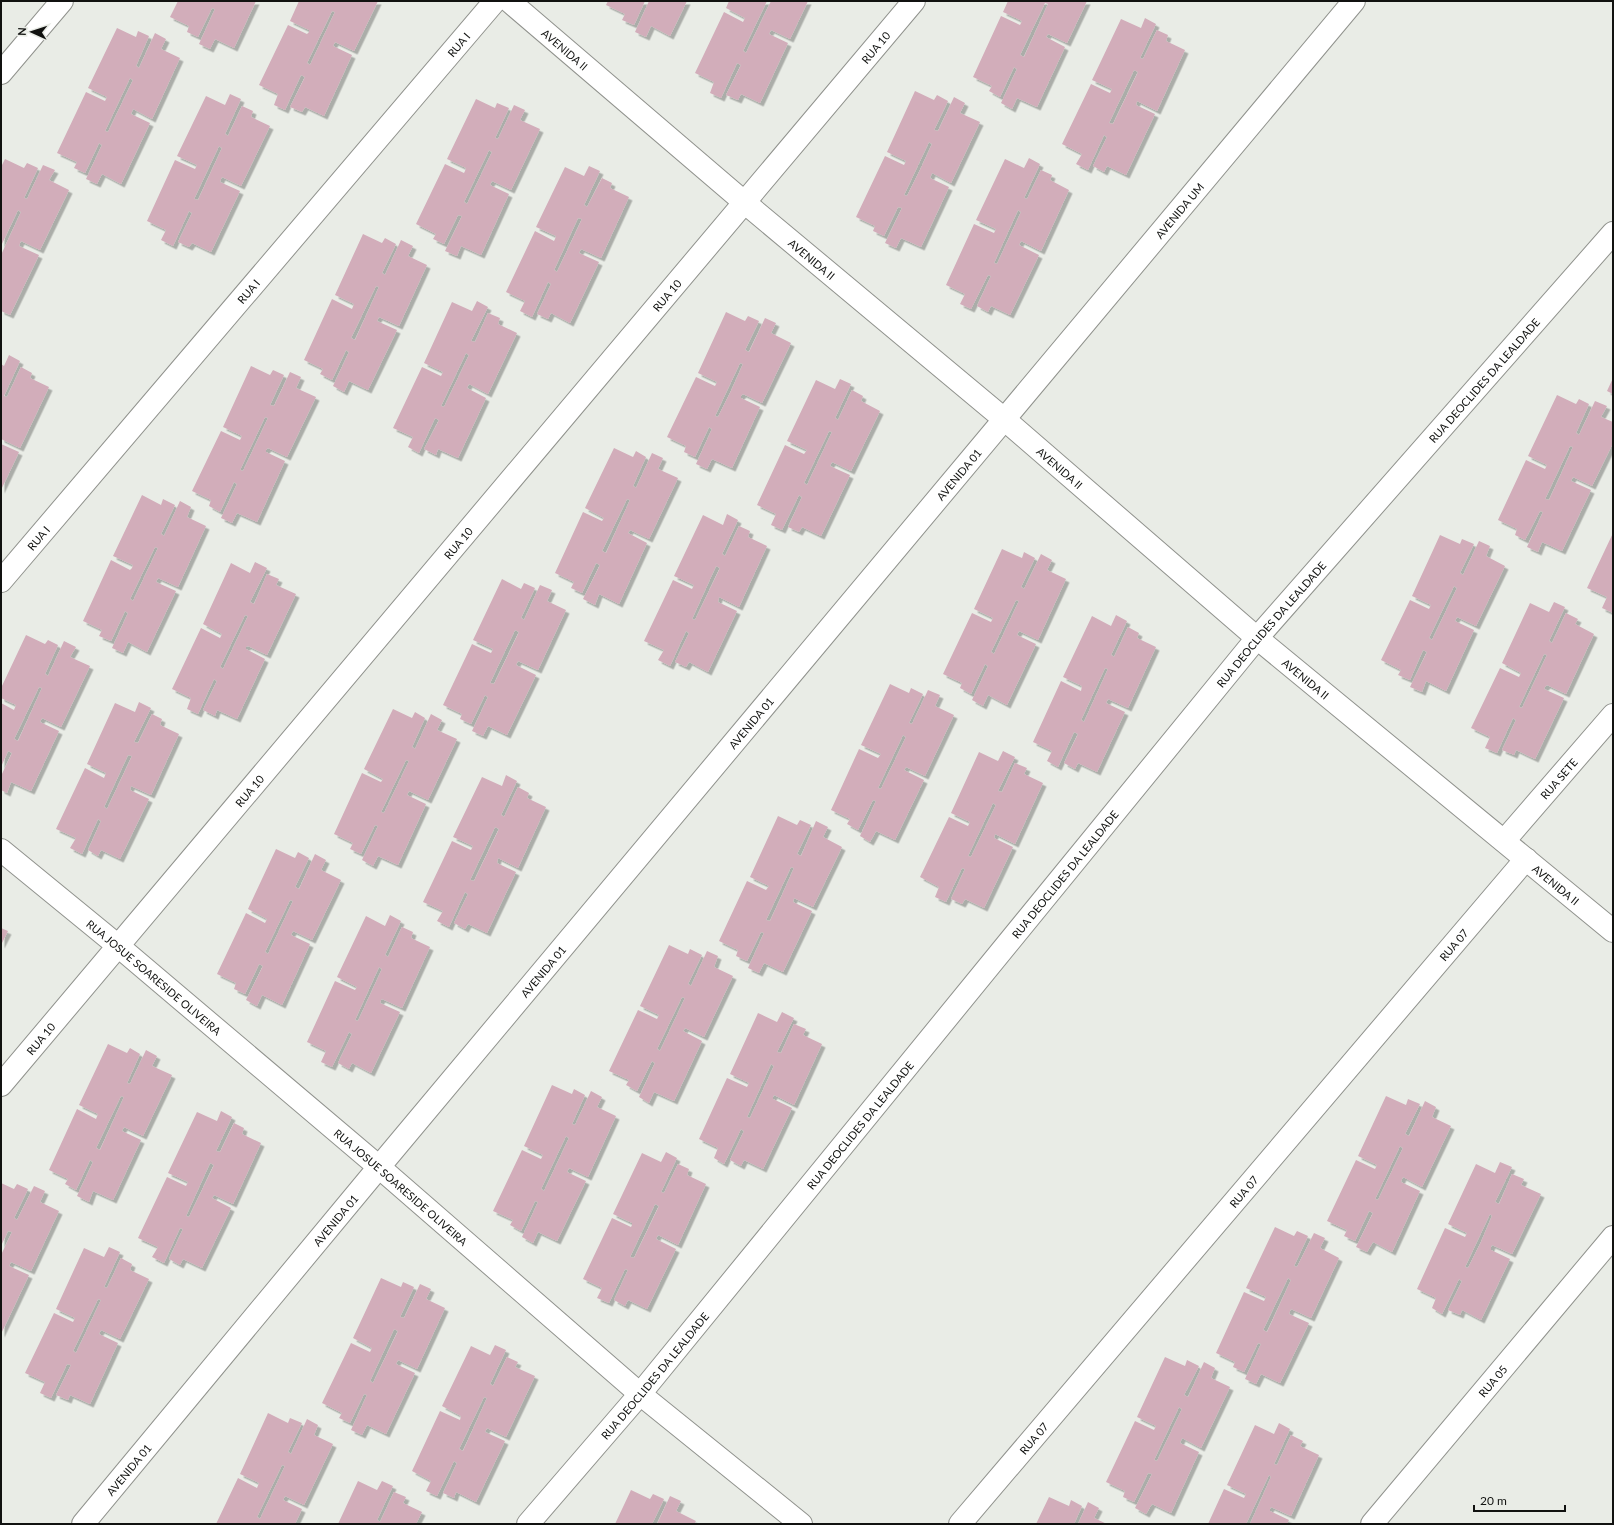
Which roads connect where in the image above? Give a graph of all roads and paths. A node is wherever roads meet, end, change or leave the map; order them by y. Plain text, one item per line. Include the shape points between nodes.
1 (62, 1) edge
2 (495, 1) edge
3 (509, 1) edge
4 (914, 1) edge
5 (1354, 1) edge
6 (1, 73) edge
7 (744, 202) junction
8 (1613, 233) edge
9 (1004, 419) junction
10 (1, 581) edge
11 (1257, 638) junction
12 (1613, 715) edge
13 (1504, 841) junction
14 (1, 850) edge
15 (1526, 859) junction
16 (1613, 931) edge
17 (117, 945) junction
18 (1, 1085) edge
19 (379, 1167) junction
20 (1613, 1237) edge
21 (640, 1394) junction
22 (83, 1524) edge
23 (528, 1524) edge
24 (801, 1524) edge
25 (960, 1524) edge
26 (1372, 1524) edge

1 - 6 street
2 - 10 street, RUA I
3 - 7 street, AVENIDA II
4 - 7 street, RUA 10
5 - 9 street, AVENIDA UM
7 - 9 street, AVENIDA II
7 - 17 street, RUA 10
8 - 11 street, RUA DEOCLIDES DA LEALDADE
9 - 11 street, AVENIDA II
9 - 19 street, AVENIDA 01
11 - 13 street, AVENIDA II
11 - 21 street, RUA DEOCLIDES DA LEALDADE
12 - 13 street, RUA SETE
13 - 15 street, AVENIDA II
14 - 17 street, RUA JOSUE SOARESIDE OLIVEIRA
15 - 16 street, AVENIDA II
15 - 25 street, RUA 07
17 - 18 street, RUA 10
17 - 19 street, RUA JOSUE SOARESIDE OLIVEIRA
19 - 21 street, RUA JOSUE SOARESIDE OLIVEIRA
19 - 22 street, AVENIDA 01
20 - 26 street, RUA 05
21 - 23 street, RUA DEOCLIDES DA LEALDADE
21 - 24 street, RUA JOSUE SOARESIDE OLIVEIRA

